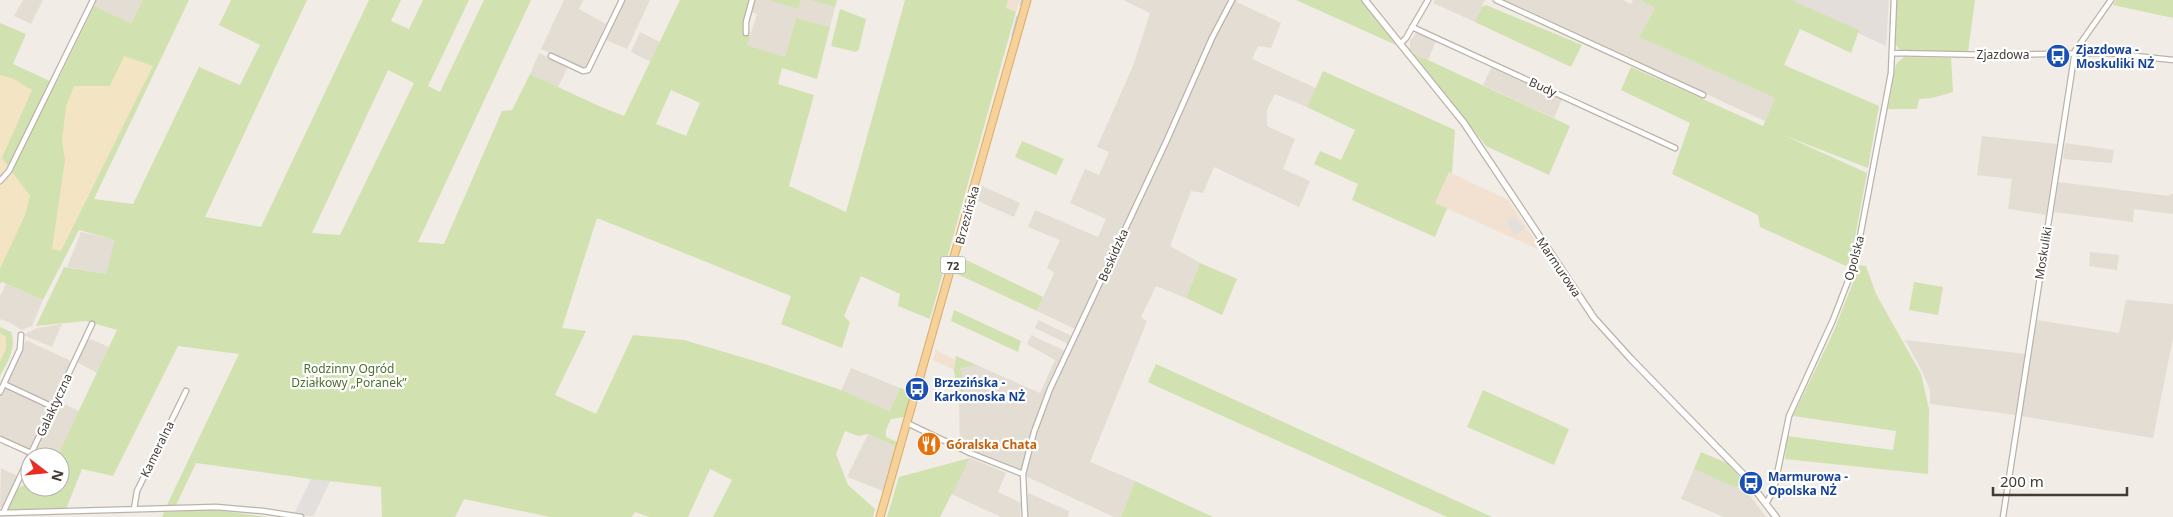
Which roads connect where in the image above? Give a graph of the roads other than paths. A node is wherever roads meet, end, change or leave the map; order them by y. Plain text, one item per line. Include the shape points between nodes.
1 (93, 0) edge
2 (622, 0) edge
3 (752, 0) edge
4 (1027, 0) edge
5 (1232, 0) edge
6 (1365, 0) edge
7 (1428, 0) edge
8 (1496, 0) edge
9 (1894, 0) edge
10 (2111, 0) edge
11 (1412, 27) junction
12 (746, 33) dead end
13 (1400, 44) junction
14 (1892, 53) junction
15 (2075, 53) junction
16 (551, 56) dead end
17 (2173, 60) edge
18 (1703, 95) dead end
19 (1675, 148) dead end
20 (0, 181) edge
21 (92, 324) dead end
22 (21, 335) dead end
23 (4, 384) junction
24 (186, 391) dead end
25 (0, 392) edge
26 (53, 407) junction
27 (907, 424) junction
28 (0, 439) edge
29 (34, 447) edge
30 (20, 448) edge
31 (1023, 474) junction
32 (20, 475) edge
33 (1766, 504) junction
34 (134, 509) junction
35 (1, 513) edge
36 (302, 517) edge
37 (880, 517) edge
38 (1025, 517) edge
39 (1775, 517) edge
40 (2003, 517) edge

1 - 20 street via 8,171
2 - 16 street via 586,71
3 - 12 street
4 - 27 main road, Brzezińska / 72
5 - 31 street, Beskidzka via 1050,389
6 - 13 street, Marmurowa
7 - 11 street
8 - 18 street
9 - 14 street, Opolska
10 - 15 street, Moskuliki
11 - 13 street
11 - 19 street, Budy
13 - 33 street, Marmurowa via 1464,123 1594,318 1721,451
14 - 15 street, Zjazdowa
14 - 33 street, Opolska via 1891,74 1855,263 1833,320 1788,416 1774,489
15 - 17 street, Zjazdowa
15 - 40 street, Moskuliki
21 - 26 street, Galaktyczna
22 - 23 street via 20,349
23 - 25 street
23 - 26 street
24 - 34 street, Kameralna via 136,491
26 - 29 street, Galaktyczna
27 - 31 street
27 - 37 main road, Brzezińska / 72
28 - 30 street
31 - 38 street, Beskidzka
32 - 35 street, Galaktyczna
33 - 39 street, Marmurowa
34 - 35 street
34 - 36 street via 229,507

